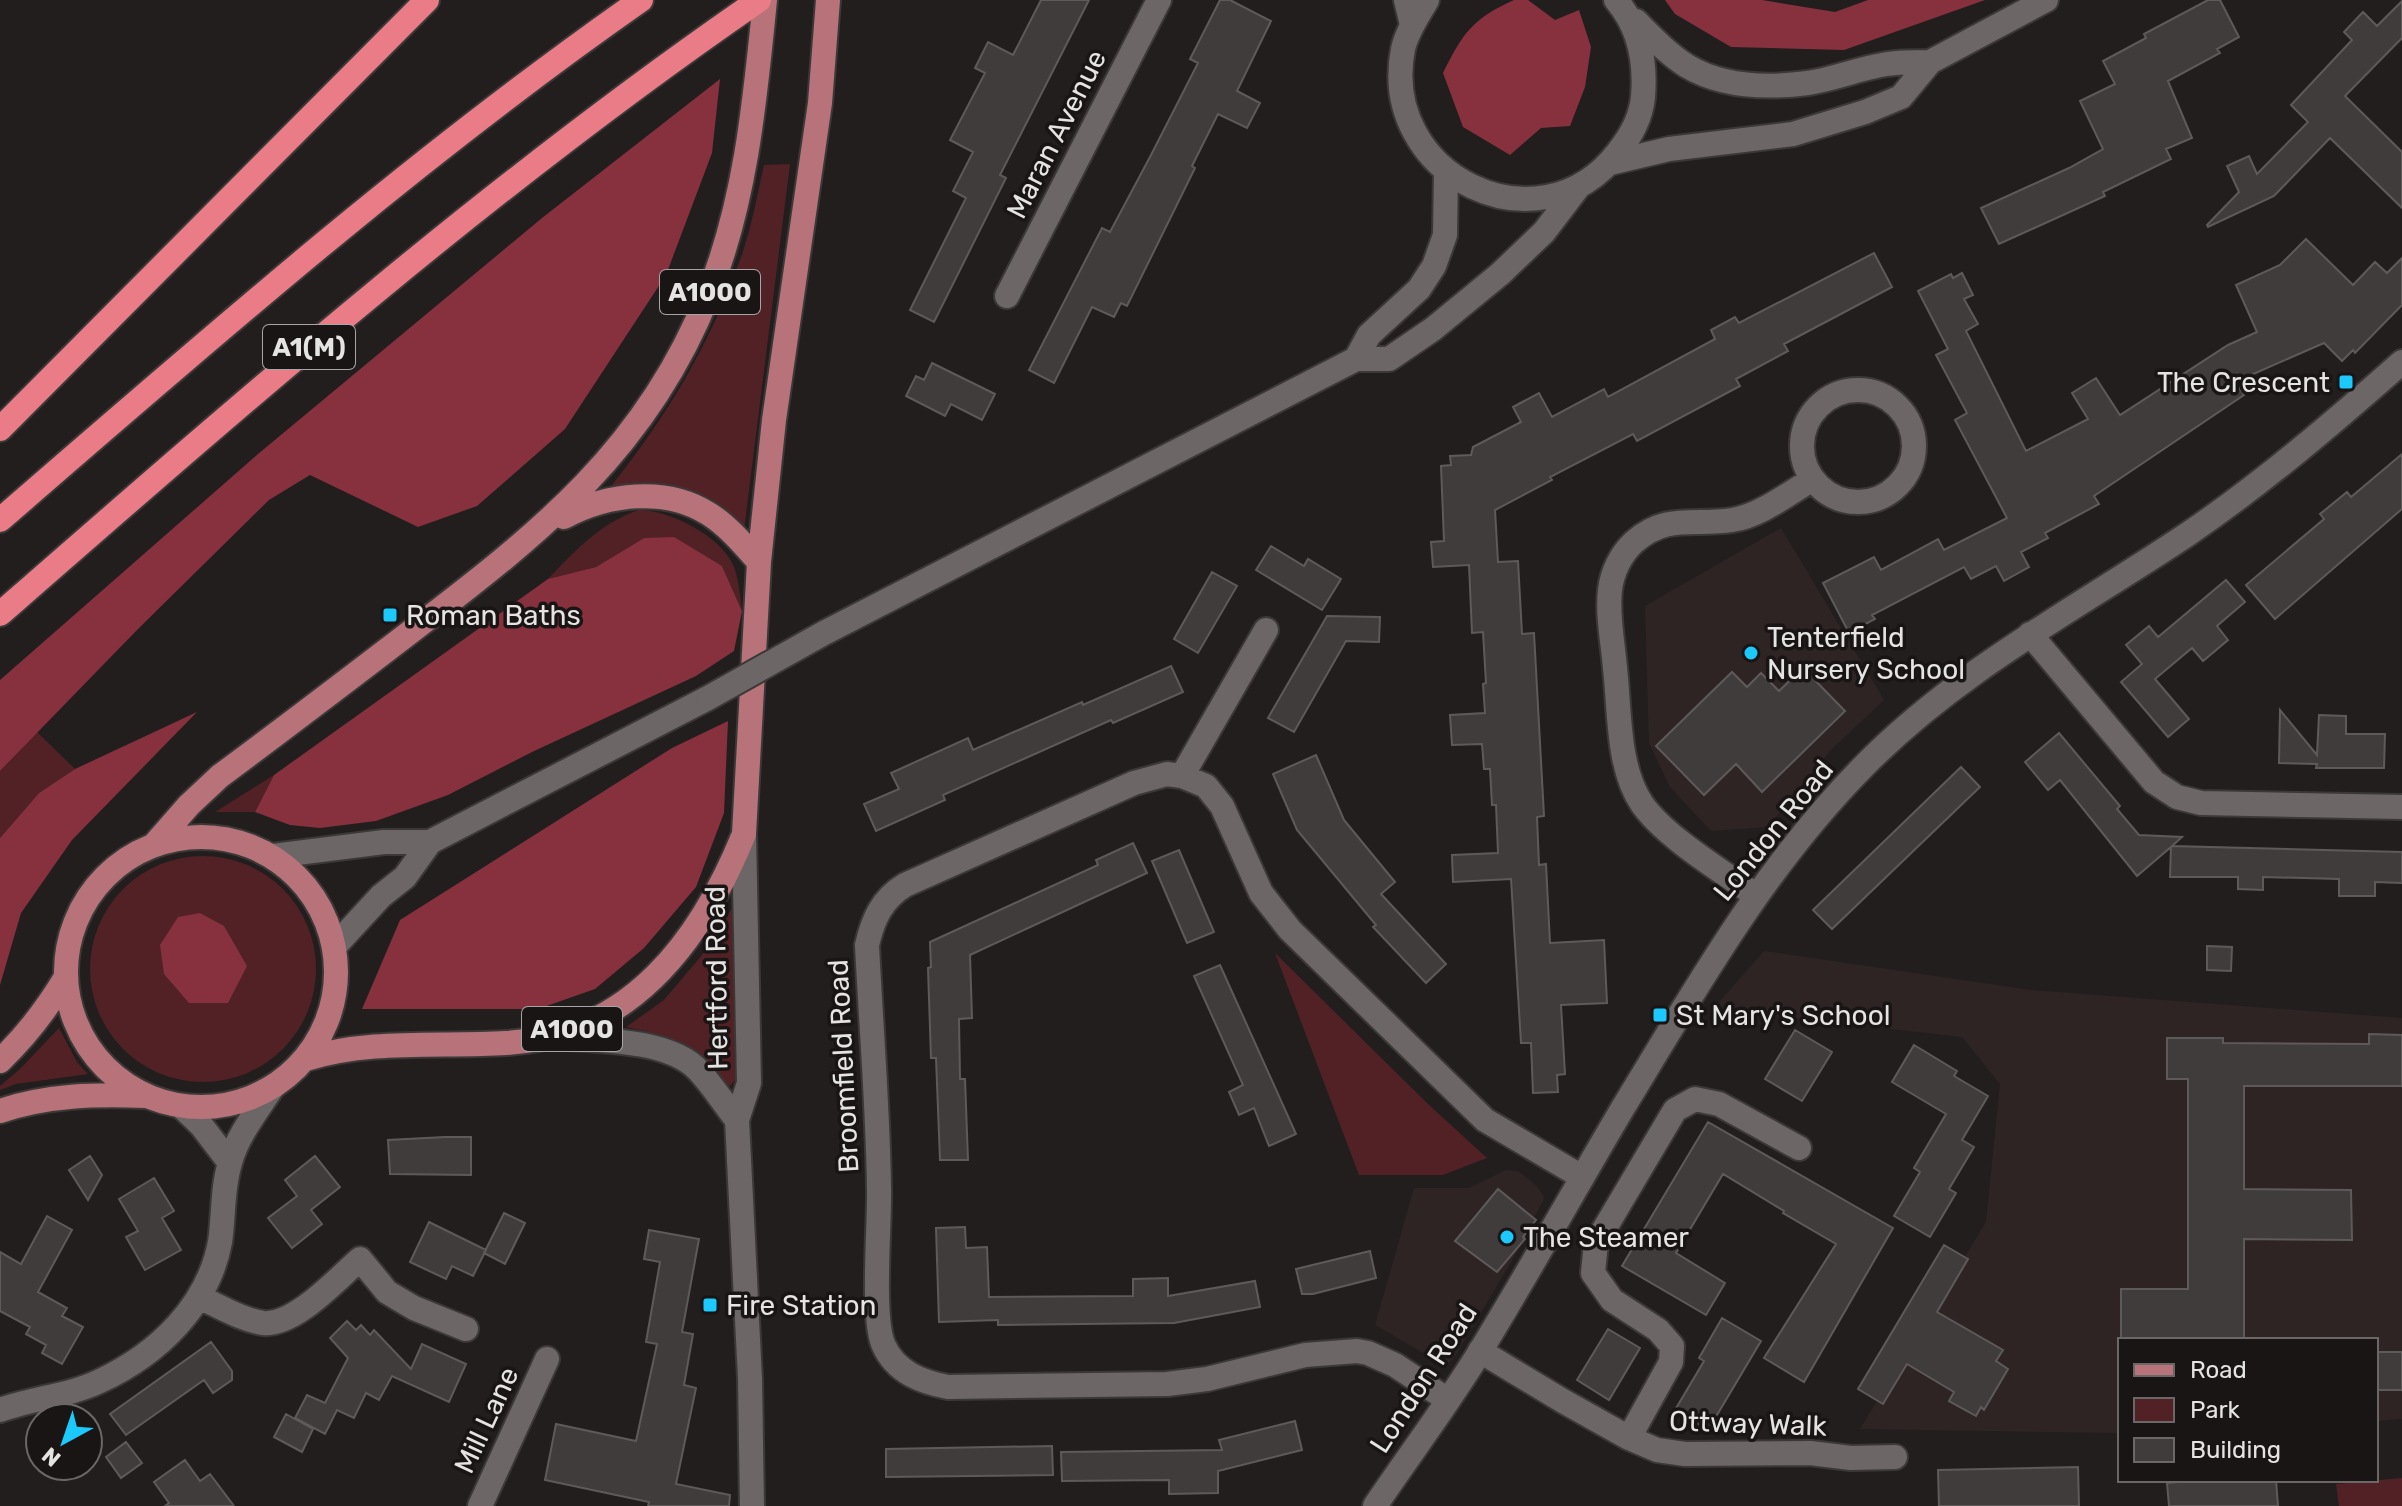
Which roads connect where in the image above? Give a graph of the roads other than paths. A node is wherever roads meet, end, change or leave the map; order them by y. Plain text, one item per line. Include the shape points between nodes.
1 (427, 0) edge
2 (641, 0) edge
3 (759, 0) edge
4 (765, 0) edge
5 (828, 0) edge
6 (1159, 0) edge
7 (1406, 0) edge
8 (1427, 0) edge
9 (2046, 0) edge
10 (1621, 6) edge
11 (1412, 25) junction
12 (1930, 62) junction
13 (1610, 163) junction
14 (1446, 172) junction
15 (1579, 186) junction
16 (1007, 296) dead end
17 (1356, 359) junction
18 (2402, 362) edge
19 (0, 429) edge
20 (1813, 479) junction
21 (0, 520) edge
22 (536, 532) junction
23 (759, 562) junction
24 (0, 614) edge
25 (1266, 630) dead end
26 (2030, 634) junction
27 (1182, 776) junction
28 (2402, 807) edge
29 (744, 834) junction
30 (430, 842) junction
31 (154, 845) junction
32 (273, 856) junction
33 (1755, 895) junction
34 (334, 947) junction
35 (66, 977) junction
36 (550, 1037) junction
37 (306, 1059) junction
38 (0, 1061) edge
39 (272, 1088) junction
40 (148, 1096) junction
41 (181, 1106) junction
42 (0, 1111) edge
43 (737, 1120) junction
44 (1799, 1148) dead end
45 (230, 1163) junction
46 (1582, 1177) junction
47 (199, 1297) junction
48 (466, 1329) dead end
49 (1480, 1351) junction
50 (547, 1359) dead end
51 (1448, 1400) junction
52 (0, 1410) edge
53 (1629, 1438) junction
54 (1895, 1457) dead end
55 (480, 1506) edge
56 (752, 1506) edge
57 (1375, 1506) edge

1 - 19 highway
2 - 21 highway, A1(M) via 320,244
3 - 24 highway, A1(M) via 629,94 349,313
4 - 22 main road, A1000 via 746,162 709,294 673,369 622,444
5 - 23 main road, A1000 via 820,103
6 - 16 street, Maran Avenue
7 - 11 street
8 - 11 street
9 - 12 street
10 - 12 street via 1689,67 1739,84 1810,82 1888,64
10 - 13 street via 1640,41 1645,73 1642,106 1630,137
11 - 14 street via 1400,74 1403,102 1426,152
12 - 13 street via 1901,97 1832,123
13 - 15 street
14 - 15 street via 1476,190 1510,198 1545,197
14 - 17 street via 1445,235 1434,266 1419,289 1369,335
15 - 17 street via 1544,232 1433,329 1389,359
17 - 30 street, bridge
18 - 26 street, London Road via 2250,490
20 - 20 street via 1805,463 1803,435 1814,410 1827,398 1863,389 1880,393 1907,417 1914,435 1909,472 1881,498 1844,500
20 - 33 street via 1733,520 1679,521 1651,529 1616,565 1610,588 1624,755 1634,790 1670,833
22 - 23 main road, A1000 via 586,505 669,498 711,515
22 - 31 main road, A1000 via 220,776
23 - 29 main road, A1000
25 - 27 street
26 - 28 street via 2154,782 2177,797 2201,803
26 - 33 street, London Road via 1948,690 1892,738 1827,805
27 - 46 street via 1206,786 1222,806 1261,893 1290,930 1485,1120
27 - 51 street, Broomfield Road via 1144,779 1014,835 905,885 878,911 867,945 879,1186 878,1330 883,1345 910,1375 948,1387 1167,1384 1305,1355 1357,1351 1395,1365
29 - 36 main road, A1000 via 716,897 656,977 612,1011
29 - 43 street, Hertford Road via 749,1083
30 - 32 street via 384,842
30 - 34 street via 405,877
31 - 32 main road via 207,836
31 - 35 main road via 117,866 88,897 75,922
32 - 34 main road via 298,876 313,898
33 - 46 street, London Road
34 - 37 main road via 334,1002
35 - 38 main road via 41,1016
35 - 40 main road via 72,1015 90,1049 115,1077
36 - 37 main road, A1000 via 337,1049
36 - 43 street, Hertford Road via 660,1049 683,1058 699,1070
37 - 39 main road
39 - 41 main road via 228,1105
39 - 45 street
40 - 41 main road
40 - 42 main road via 59,1096
41 - 45 street
43 - 56 street, Hertford Road
44 - 53 street via 1719,1104 1695,1099 1675,1110 1596,1243 1593,1273 1612,1300 1658,1330 1672,1346 1671,1362
45 - 47 street via 220,1242
46 - 49 street, London Road
47 - 48 street via 247,1318 275,1322 294,1315 360,1259 387,1292
47 - 52 street via 180,1325 127,1367 87,1387
49 - 51 street, London Road
49 - 53 street, Ottway Walk
50 - 55 street, Mill Lane
51 - 57 street, London Road
53 - 54 street, Ottway Walk via 1685,1454

